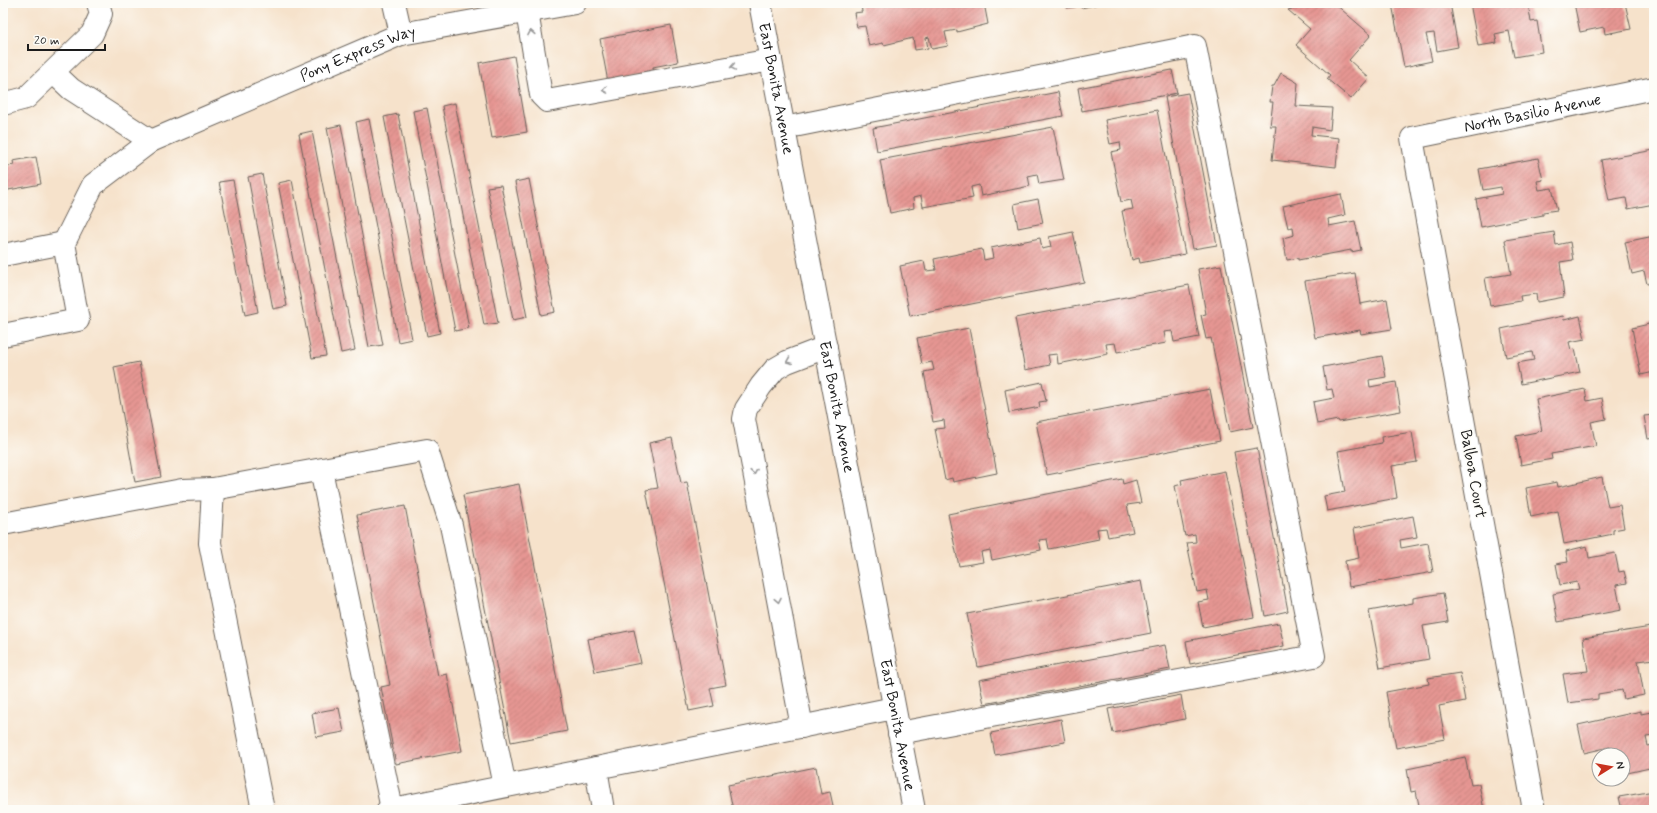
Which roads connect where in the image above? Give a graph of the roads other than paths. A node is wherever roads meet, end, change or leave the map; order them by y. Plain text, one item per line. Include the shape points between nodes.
1 (98, 3) edge
2 (394, 3) edge
3 (575, 3) edge
4 (760, 3) edge
5 (527, 12) junction
6 (401, 34) junction
7 (771, 60) junction
8 (54, 73) junction
9 (1654, 88) edge
10 (3, 104) edge
11 (784, 128) junction
12 (1412, 138) joint
13 (151, 141) junction
14 (64, 243) junction
15 (3, 255) edge
16 (3, 335) edge
17 (826, 347) junction
18 (321, 470) junction
19 (213, 489) junction
20 (3, 524) edge
21 (894, 708) junction
22 (802, 727) junction
23 (899, 733) junction
24 (596, 768) junction
25 (505, 786) junction
26 (263, 810) edge
27 (390, 810) edge
28 (603, 810) edge
29 (914, 810) edge
30 (1534, 810) edge

1 - 8 street via 101,14 92,34
2 - 6 street
3 - 5 street, Pony Express Way
4 - 7 street, East Bonita Avenue
5 - 6 street, Pony Express Way
7 -> 5 street via 547,101 542,95
6 - 13 street, Pony Express Way
7 - 11 street, East Bonita Avenue
8 - 10 street via 26,98
8 - 13 street via 71,89
9 - 12 street, North Basilio Avenue
11 - 17 street, East Bonita Avenue
11 - 23 street via 1195,46 1314,656
12 - 30 street, Balboa Court
13 - 14 street, Pony Express Way via 93,185
14 - 15 street
14 - 16 street via 78,320
17 - 21 street, East Bonita Avenue
17 -> 22 street via 775,369 746,409 744,419
18 - 19 street
18 - 25 street via 428,450 451,525
18 - 27 street
19 - 20 street via 182,490
19 - 26 street via 210,543
21 - 22 street
21 - 23 street, East Bonita Avenue
22 - 24 street
23 - 29 street, East Bonita Avenue
24 - 25 street
24 - 28 street
25 - 27 street

